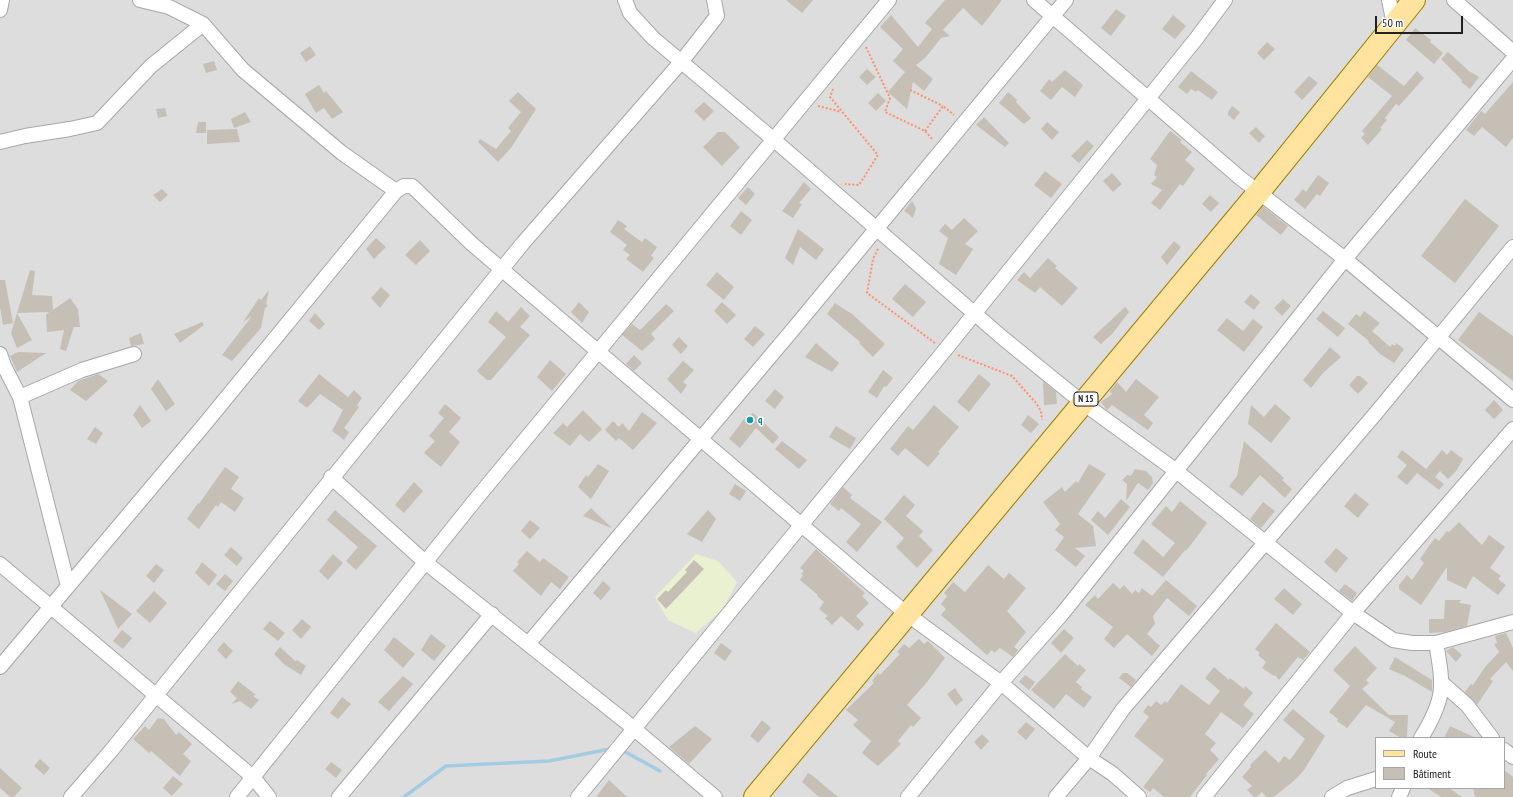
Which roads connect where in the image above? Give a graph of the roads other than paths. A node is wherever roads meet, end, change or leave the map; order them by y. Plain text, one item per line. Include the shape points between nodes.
1 (2, 0) edge
2 (140, 0) edge
3 (714, 0) edge
4 (889, 0) edge
5 (1034, 0) edge
6 (1066, 0) edge
7 (1225, 0) edge
8 (1389, 0) edge
9 (1414, 0) edge
10 (1454, 0) edge
11 (630, 4) edge
12 (0, 10) edge
13 (1052, 16) junction
14 (203, 24) junction
15 (1394, 25) junction
16 (1513, 52) edge
17 (1513, 59) edge
18 (682, 61) junction
19 (1148, 98) junction
20 (773, 139) junction
21 (0, 142) edge
22 (396, 191) junction
23 (1258, 193) junction
24 (877, 228) junction
25 (1513, 247) edge
26 (1345, 259) junction
27 (501, 269) junction
28 (974, 313) junction
29 (1438, 339) junction
30 (598, 351) junction
31 (0, 354) edge
32 (134, 354) dead end
33 (20, 397) junction
34 (1513, 400) edge
35 (1083, 403) junction
36 (1513, 429) edge
37 (701, 439) junction
38 (1175, 470) junction
39 (331, 478) junction
40 (801, 525) junction
41 (1264, 542) junction
42 (426, 562) junction
43 (0, 564) edge
44 (68, 586) junction
45 (51, 607) junction
46 (1353, 613) junction
47 (492, 614) junction
48 (907, 614) junction
49 (1513, 622) edge
50 (1436, 643) junction
51 (528, 644) junction
52 (0, 667) edge
53 (1001, 683) junction
54 (1442, 683) junction
55 (156, 695) junction
56 (634, 728) junction
57 (1422, 737) edge
58 (1491, 737) edge
59 (1505, 751) edge
60 (1513, 757) edge
61 (1089, 758) junction
62 (253, 777) junction
63 (1375, 779) edge
64 (71, 797) edge
65 (237, 797) edge
66 (269, 797) edge
67 (339, 797) edge
68 (578, 797) edge
69 (715, 797) edge
70 (755, 797) edge
71 (908, 797) edge
72 (1056, 797) edge
73 (1139, 797) edge
74 (1204, 797) edge
75 (1332, 797) edge

1 - 12 street
2 - 14 street via 169,7
3 - 18 street via 717,16
4 - 20 street
5 - 13 street
6 - 13 street
7 - 19 street
8 - 15 street
9 - 15 main road, N 15
10 - 16 street
11 - 18 street via 653,38
13 - 19 street
13 - 24 street
14 - 21 street via 151,66 97,123
14 - 22 street via 243,70 342,153
15 - 23 main road, N 15
17 - 26 street
18 - 20 street
18 - 27 street
19 - 23 street
19 - 28 street
20 - 24 street
20 - 30 street
22 - 27 street via 404,186 412,186
22 - 44 street
23 - 26 street
23 - 35 main road, N 15
24 - 28 street
24 - 37 street
25 - 29 street
26 - 29 street
26 - 38 street
27 - 30 street
27 - 39 street
28 - 35 street
28 - 40 street
29 - 34 street
29 - 41 street
30 - 37 street
30 - 42 street
31 - 33 street
32 - 33 street via 82,370
33 - 44 street
35 - 38 street
35 - 48 main road, N 15
36 - 46 street
37 - 40 street
37 - 51 street
38 - 41 street
38 - 53 street via 1062,614
39 - 42 street
39 - 55 street
40 - 48 street
40 - 56 street
41 - 46 street
41 - 61 street via 1123,709
42 - 47 street
42 - 62 street
43 - 45 street
44 - 45 street
45 - 52 street
45 - 55 street
46 - 50 street via 1393,640
46 - 74 street
47 - 51 street
47 - 67 street
48 - 53 street
48 - 70 main road, N 15
49 - 50 street
50 - 54 street
51 - 56 street
53 - 61 street
53 - 71 street
54 - 57 street via 1440,701
54 - 58 street via 1467,705
55 - 62 street
55 - 64 street
56 - 68 street
56 - 69 street
59 - 60 street
61 - 72 street
61 - 73 street via 1114,774
62 - 65 street
62 - 66 street
63 - 75 street via 1347,788

